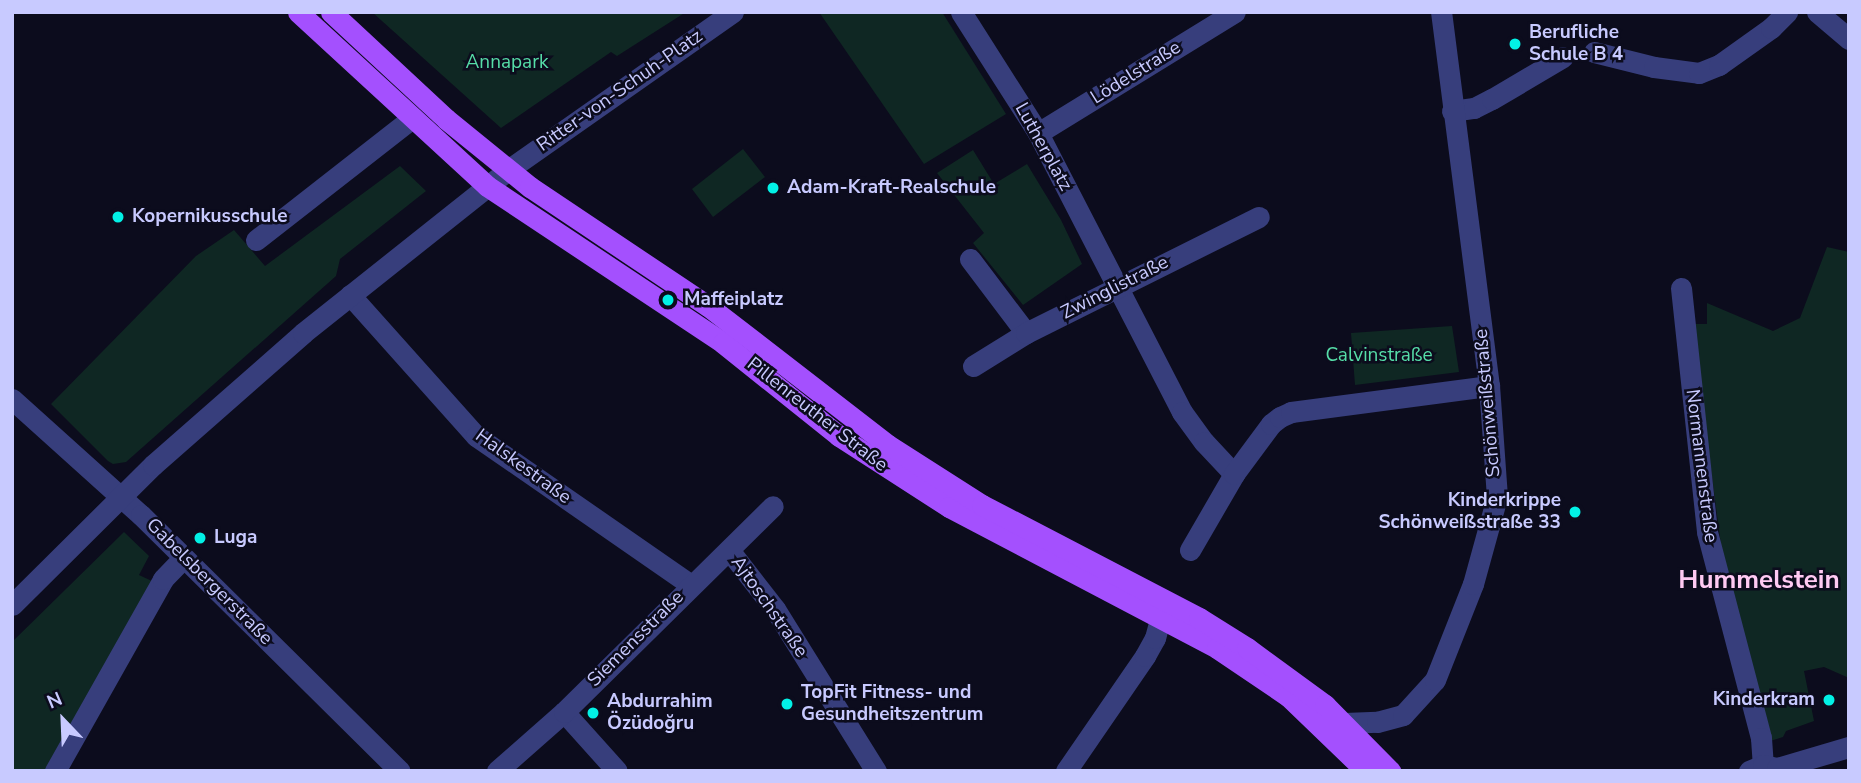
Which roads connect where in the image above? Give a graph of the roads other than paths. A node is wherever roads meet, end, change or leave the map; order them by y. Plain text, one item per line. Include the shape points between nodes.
1 (298, 12) edge
2 (331, 12) edge
3 (733, 12) edge
4 (961, 12) edge
5 (1235, 12) edge
6 (1441, 12) edge
7 (1787, 12) edge
8 (1817, 12) edge
9 (1849, 39) edge
10 (1594, 52) dead end
11 (1563, 57) dead end
12 (1452, 111) junction
13 (411, 119) junction
14 (1038, 133) junction
15 (508, 170) junction
16 (487, 186) junction
17 (1259, 217) dead end
18 (256, 240) dead end
19 (970, 259) dead end
20 (1116, 288) junction
21 (1681, 288) dead end
22 (350, 295) junction
23 (1026, 333) junction
24 (973, 366) dead end
25 (1489, 386) junction
26 (12, 399) edge
27 (1234, 474) junction
28 (121, 496) junction
29 (773, 506) dead end
30 (729, 550) junction
31 (1190, 550) dead end
32 (183, 558) junction
33 (690, 584) junction
34 (12, 605) edge
35 (1161, 616) junction
36 (564, 712) junction
37 (1345, 723) junction
38 (1849, 747) edge
39 (1756, 768) edge
40 (55, 771) edge
41 (400, 771) edge
42 (496, 771) edge
43 (617, 771) edge
44 (876, 771) edge
45 (1066, 771) edge
46 (1366, 771) edge
47 (1390, 771) edge

1 - 13 main road, Pillenreuther Straße
2 - 15 main road, Pillenreuther Straße
3 - 15 street, Ritter-von-Schuh-Platz
4 - 14 street, Lutherplatz
5 - 14 street, Lödelstraße
6 - 12 street, Schönweißstraße
7 - 10 street via 1719,65 1699,73
8 - 9 street
11 - 12 street via 1474,108
12 - 25 street, Schönweißstraße
13 - 16 main road, Pillenreuther Straße
13 - 18 street
14 - 20 street, Lutherplatz
15 - 16 street
15 - 37 main road, Pillenreuther Straße via 708,306 918,465 1016,524 1219,630 1276,667
16 - 22 street
16 - 35 main road, Pillenreuther Straße via 723,342 888,470 968,517
17 - 20 street, Zwinglistraße
19 - 23 street
20 - 23 street, Zwinglistraße
20 - 27 street via 1182,412
21 - 39 street, Normannenstraße via 1707,531 1761,738
22 - 28 street via 231,394
22 - 33 street, Halskestraße via 476,436
23 - 24 street, Zwinglistraße
25 - 27 street via 1291,412 1272,424
25 - 37 street, Schönweißstraße via 1497,497 1456,631 1435,680 1403,715
26 - 28 street, Gabelsbergerstraße
27 - 31 street
28 - 32 street, Gabelsbergerstraße
28 - 34 street
29 - 30 street, Siemensstraße
30 - 33 street, Siemensstraße
30 - 44 street, Ajtoschstraße via 775,609
32 - 40 street via 163,579
32 - 41 street, Gabelsbergerstraße
33 - 36 street, Siemensstraße
35 - 45 street via 1145,656
35 - 46 main road, Pillenreuther Straße via 1269,682 1305,710
36 - 42 street, Siemensstraße
36 - 43 street
37 - 47 main road, Pillenreuther Straße
38 - 39 street via 1777,768

